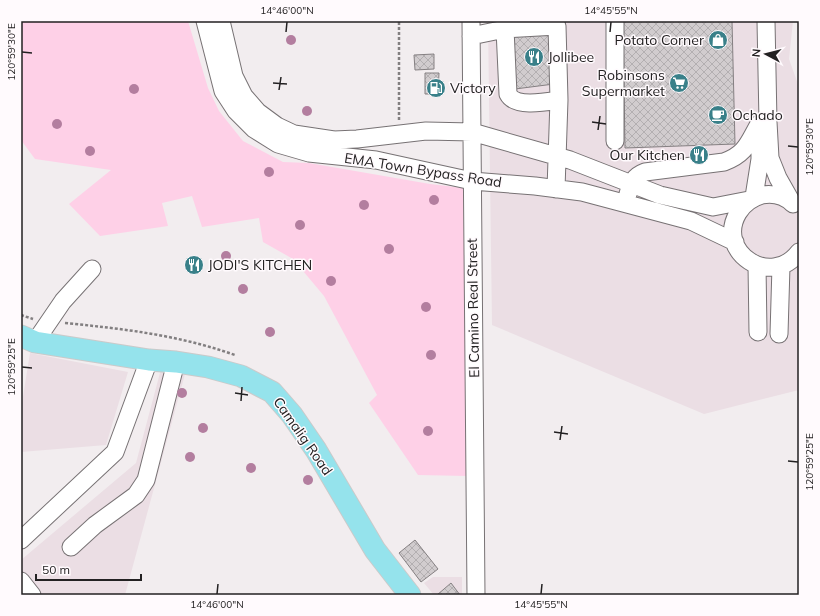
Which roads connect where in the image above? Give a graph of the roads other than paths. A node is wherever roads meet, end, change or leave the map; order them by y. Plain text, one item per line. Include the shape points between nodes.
1 (205, 21) edge
2 (220, 21) edge
3 (615, 21) edge
4 (759, 21) edge
5 (766, 21) edge
6 (471, 28) edge
7 (505, 29) junction
8 (559, 100) junction
9 (763, 123) junction
10 (472, 132) junction
11 (615, 141) dead end
12 (558, 156) junction
13 (472, 181) junction
14 (631, 184) junction
15 (556, 189) junction
16 (751, 198) junction
17 (625, 204) junction
18 (795, 206) edge
19 (734, 242) junction
20 (799, 252) edge
21 (757, 265) junction
22 (781, 266) junction
23 (92, 269) dead end
24 (758, 332) dead end
25 (779, 334) dead end
26 (28, 339) edge
27 (149, 360) junction
28 (176, 362) junction
29 (21, 540) edge
30 (71, 547) dead end
31 (21, 581) edge
32 (32, 595) edge
33 (410, 595) edge
34 (476, 595) edge

1 - 13 street, EMA Town Bypass Road via 223,91 236,112 254,129 278,144 309,153 376,160
2 - 10 street, EMA Town Bypass Road via 234,76 244,96 258,112 277,126 294,134 334,140 426,131
3 - 11 street
4 - 9 street
5 - 9 street
6 - 7 street
6 - 10 street, El Camino Real Street
7 - 8 street via 510,99 519,103
7 - 8 street via 557,26
8 - 12 street
9 - 14 street via 744,151 735,158 724,162 645,172 637,175
9 - 16 street via 760,159
9 - 18 street via 770,158 778,178
10 - 12 street, EMA Town Bypass Road
10 - 13 street, El Camino Real Street
12 - 14 street, EMA Town Bypass Road
12 - 15 street
13 - 15 street, EMA Town Bypass Road
13 - 34 street, El Camino Real Street
14 - 16 street, EMA Town Bypass Road via 660,194 713,206
14 - 17 street
15 - 17 street, EMA Town Bypass Road via 582,192
16 - 18 street, EMA Town Bypass Road via 774,194
16 - 19 street via 736,216
17 - 19 street, EMA Town Bypass Road via 691,221
19 - 21 street via 743,256
20 - 22 street
21 - 22 street
21 - 24 street
22 - 25 street
23 - 26 street via 63,301 50,321
26 - 27 main road, Camalig Road
27 - 28 main road, Camalig Road
27 - 29 street via 115,452
28 - 30 street via 146,480 136,495
28 - 33 main road, Camalig Road via 241,376 272,392 292,415 316,450 375,550
31 - 32 street

